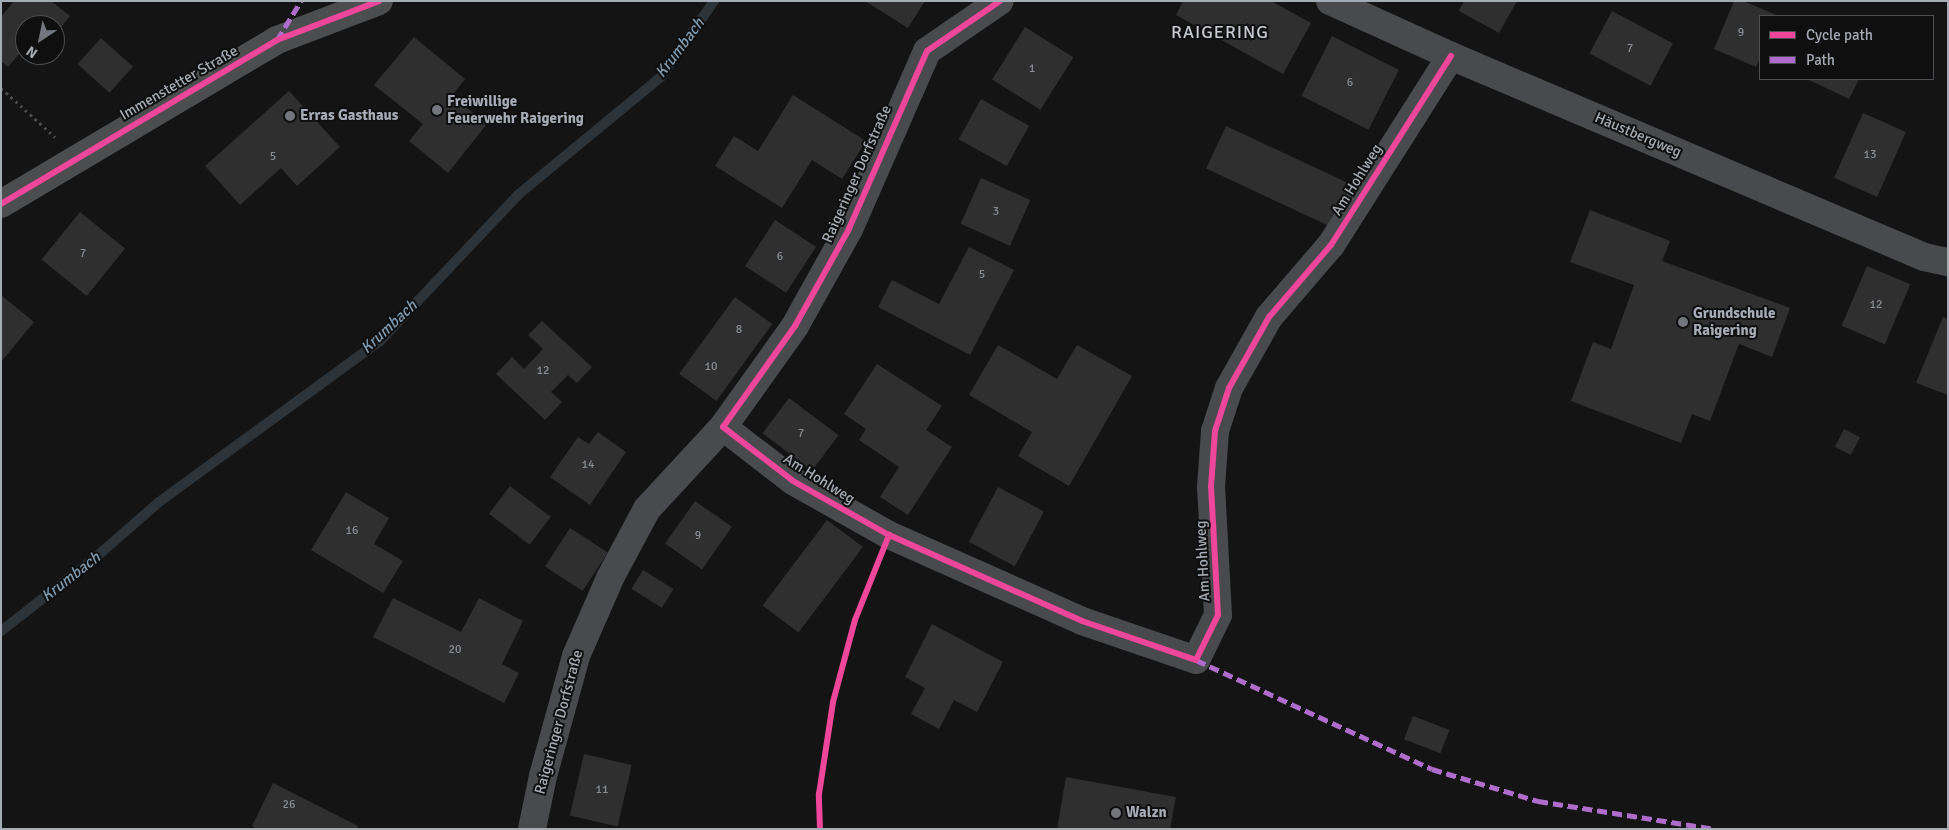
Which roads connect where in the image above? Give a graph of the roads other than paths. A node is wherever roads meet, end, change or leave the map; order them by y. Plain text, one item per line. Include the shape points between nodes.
1 (379, 1) edge
2 (1000, 1) edge
3 (1330, 1) edge
4 (1451, 56) junction
5 (1, 204) edge
6 (1948, 262) edge
7 (723, 427) junction
8 (532, 829) edge

1 - 5 main road, Immenstetter Straße via 277,40
2 - 7 street, Raigeringer Dorfstraße via 927,51 849,229 794,326
3 - 4 street, Häustbergweg
4 - 6 street, Häustbergweg via 1924,257
4 - 7 street, Am Hohlweg via 1332,245 1269,317 1230,388 1215,430 1211,487 1218,615 1196,660 1082,621 889,535 793,481
7 - 8 street, Raigeringer Dorfstraße via 647,509 610,578 576,656

